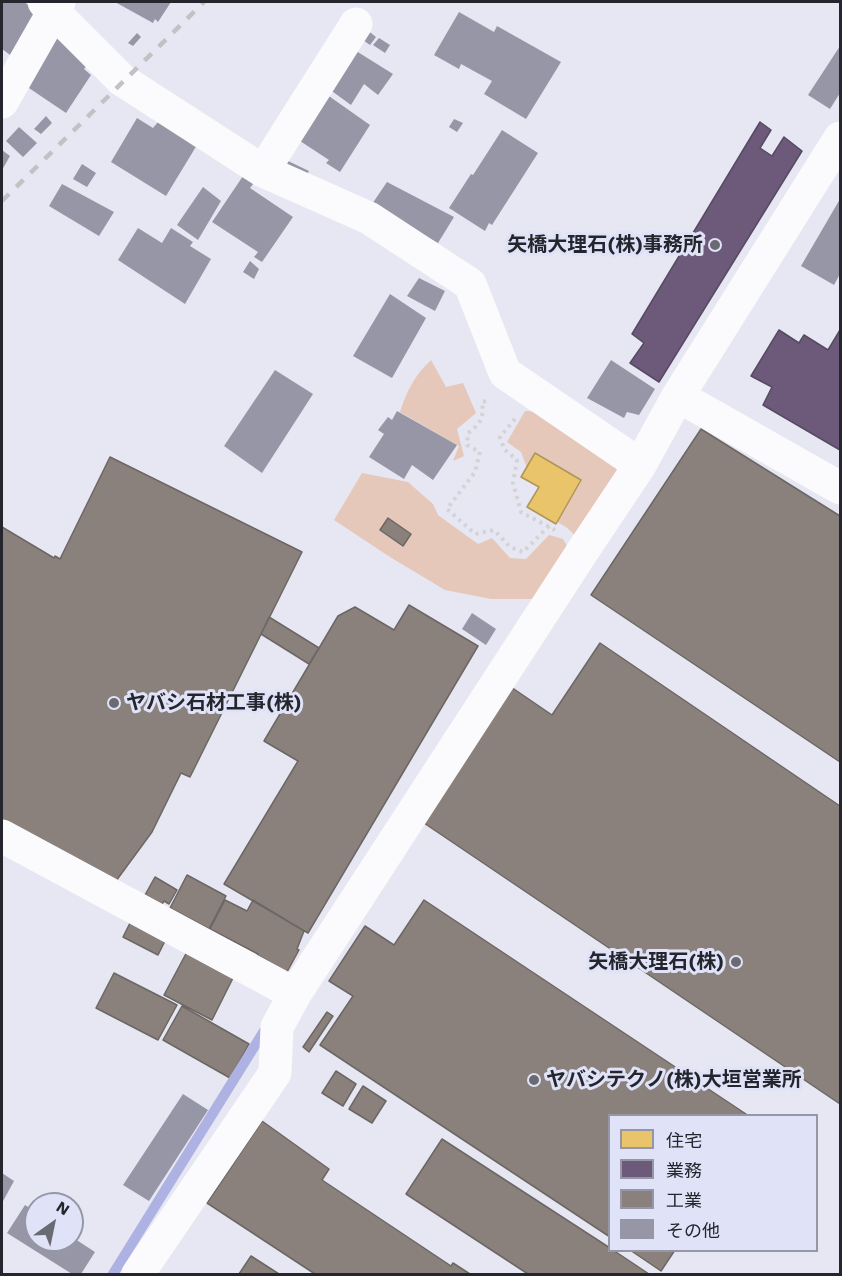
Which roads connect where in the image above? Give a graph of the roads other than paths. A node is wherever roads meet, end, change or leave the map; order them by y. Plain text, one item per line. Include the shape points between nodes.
1 (52, 5) edge
2 (356, 24) dead end
3 (2, 102) edge
4 (840, 138) edge
5 (263, 171) junction
6 (678, 396) junction
7 (640, 465) junction
8 (840, 488) edge
9 (2, 836) edge
10 (295, 994) junction
11 (138, 1275) edge

1 - 3 street
1 - 5 street via 122,80
2 - 5 street
4 - 6 street
5 - 7 street via 369,218 470,284 505,373
6 - 7 street
6 - 8 street
7 - 10 street
9 - 10 street
10 - 11 street via 277,1027 275,1073

